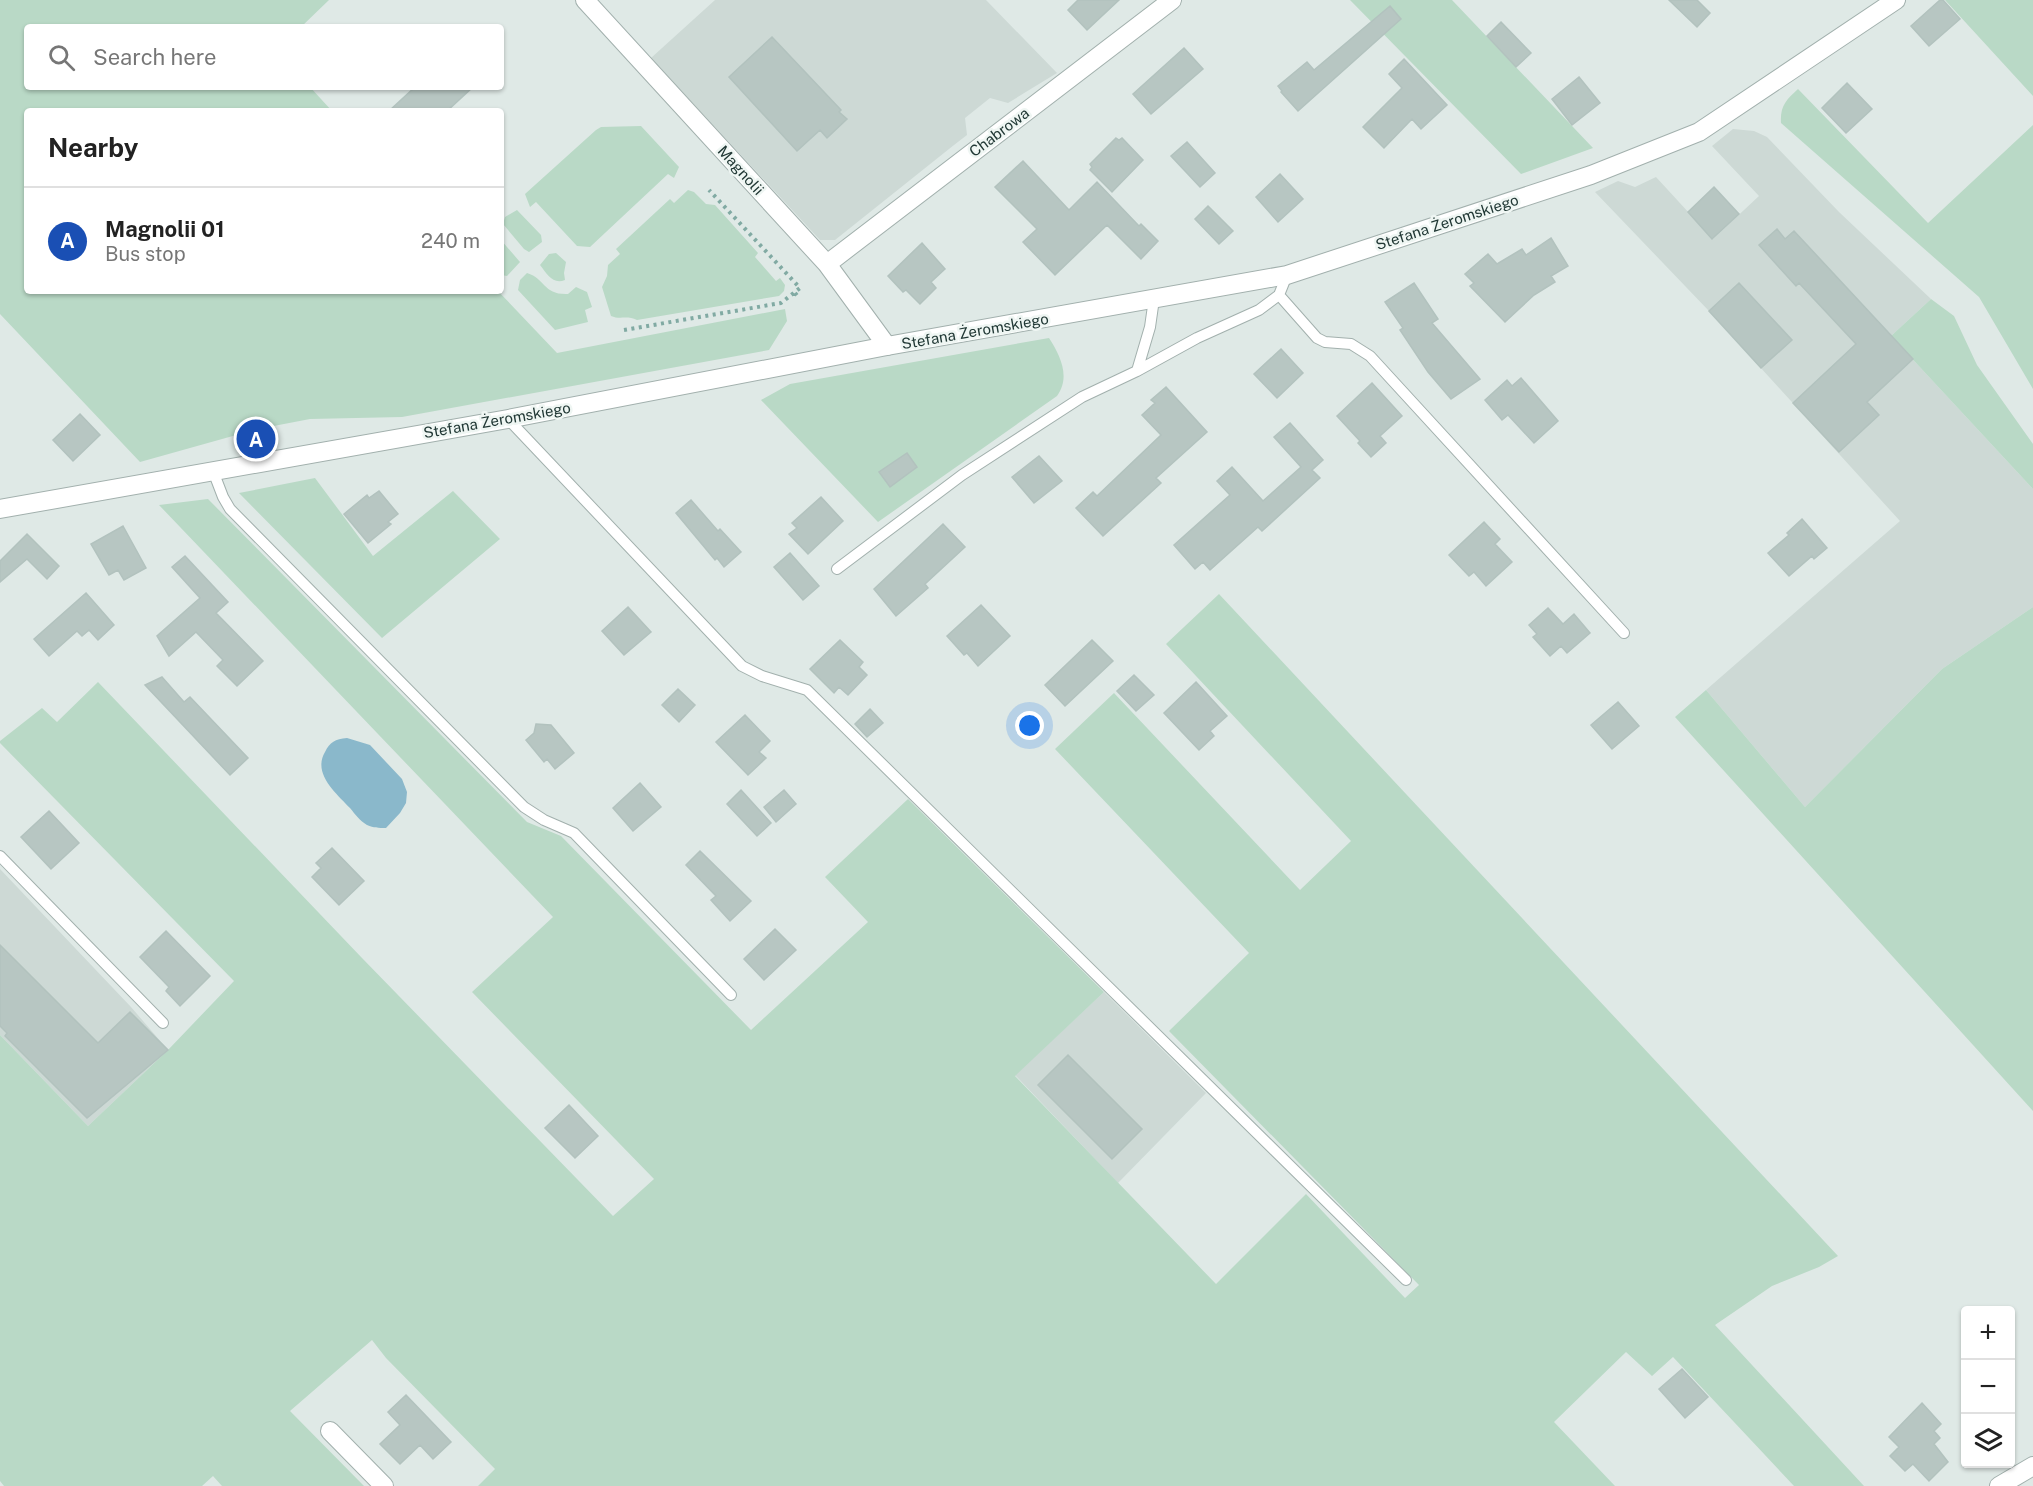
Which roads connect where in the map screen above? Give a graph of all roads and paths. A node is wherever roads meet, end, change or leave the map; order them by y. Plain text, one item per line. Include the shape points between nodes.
1 (585, 0) edge
2 (1896, 0) edge
3 (1164, 2) edge
4 (709, 189) dead end
5 (827, 264) junction
6 (1287, 275) junction
7 (795, 293) junction
8 (1280, 295) junction
9 (799, 298) dead end
10 (1154, 299) junction
11 (624, 330) dead end
12 (887, 346) junction
13 (1137, 371) junction
14 (508, 419) junction
15 (213, 471) junction
16 (0, 509) edge
17 (837, 569) dead end
18 (1624, 633) dead end
19 (0, 856) edge
20 (731, 995) dead end
21 (163, 1023) dead end
22 (1406, 1281) dead end
23 (330, 1431) dead end
24 (2033, 1466) edge
25 (384, 1486) edge
26 (1999, 1486) edge

1 - 5 street, Magnolii
2 - 6 street, Stefana Żeromskiego via 1699,132 1591,175
3 - 5 street, Chabrowa
4 - 7 path via 800,288
5 - 12 street, Magnolii
6 - 8 lane
6 - 10 street, Stefana Żeromskiego
7 - 9 path
7 - 11 path via 781,303
8 - 13 lane via 1259,310
8 - 18 lane via 1317,338 1351,344 1370,356
10 - 12 street, Stefana Żeromskiego
10 - 13 lane
12 - 14 street, Stefana Żeromskiego
13 - 17 lane via 1082,397 1018,437 962,474
14 - 15 street, Stefana Żeromskiego
14 - 22 lane via 742,666 807,690
15 - 16 street, Stefana Żeromskiego
15 - 20 lane via 230,509 524,807 574,833
19 - 21 lane
23 - 25 street
24 - 26 street

